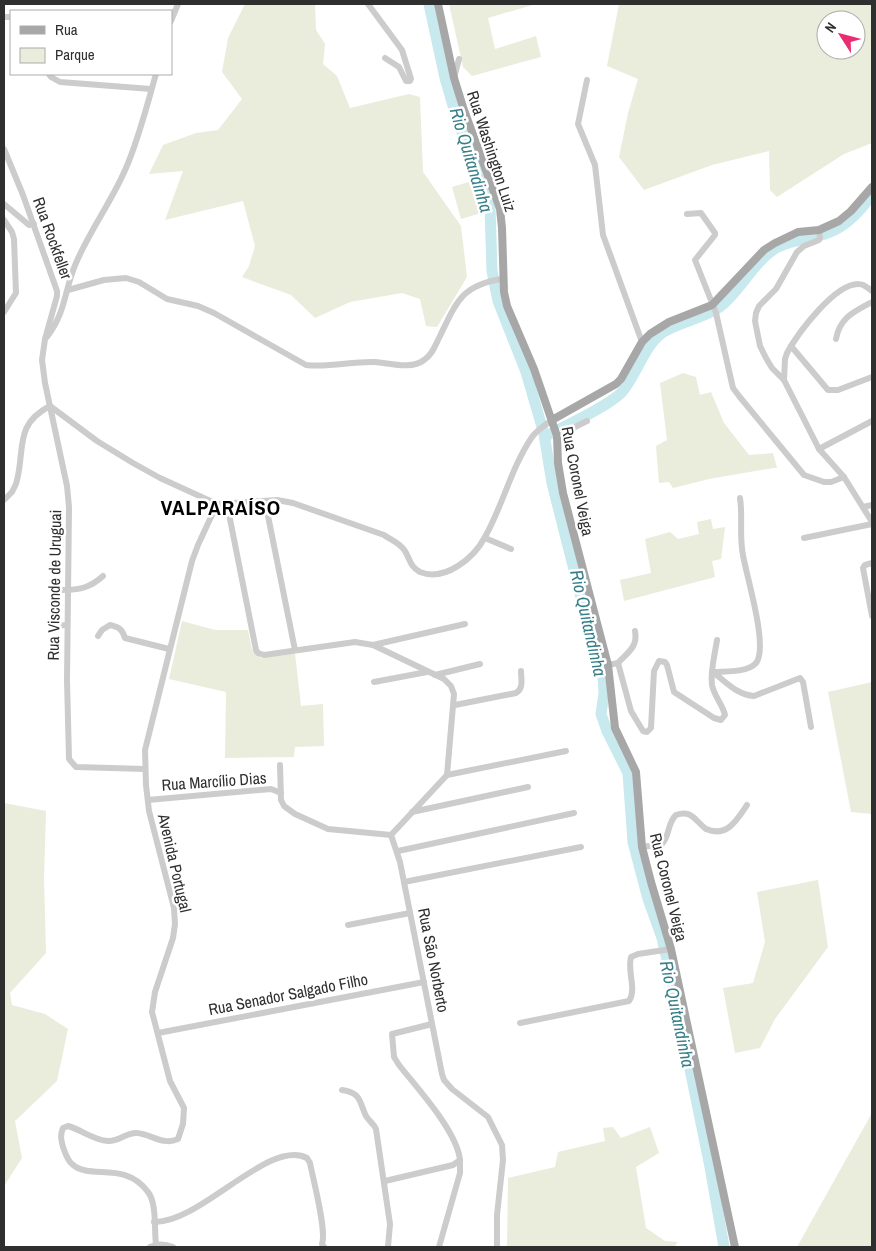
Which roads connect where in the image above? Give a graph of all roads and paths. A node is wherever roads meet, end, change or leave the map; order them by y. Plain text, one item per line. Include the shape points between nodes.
1 (178, 4) edge
2 (368, 4) edge
3 (438, 4) edge
4 (172, 18) edge
5 (385, 58) dead end
6 (459, 59) dead end
7 (50, 75) edge
8 (156, 75) edge
9 (454, 78) junction
10 (588, 80) dead end
11 (151, 89) junction
12 (4, 149) edge
13 (872, 187) edge
14 (4, 204) edge
15 (687, 214) dead end
16 (4, 220) edge
17 (34, 224) junction
18 (820, 234) junction
19 (502, 279) junction
20 (68, 290) junction
21 (872, 291) edge
22 (872, 302) edge
23 (712, 304) junction
24 (4, 312) edge
25 (45, 339) junction
26 (836, 339) dead end
27 (642, 342) junction
28 (791, 346) junction
29 (872, 377) edge
30 (784, 380) junction
31 (50, 406) junction
32 (552, 420) junction
33 (587, 420) dead end
34 (872, 421) edge
35 (557, 436) junction
36 (819, 449) junction
37 (844, 477) junction
38 (740, 498) dead end
39 (4, 500) edge
40 (265, 501) junction
41 (217, 504) junction
42 (227, 504) junction
43 (872, 505) edge
44 (863, 507) junction
45 (872, 523) edge
46 (485, 538) junction
47 (804, 538) dead end
48 (511, 549) dead end
49 (872, 563) edge
50 (103, 576) dead end
51 (64, 590) junction
52 (872, 616) edge
53 (465, 624) dead end
54 (67, 625) junction
55 (54, 626) dead end
56 (635, 631) dead end
57 (98, 636) dead end
58 (716, 640) dead end
59 (373, 645) junction
60 (170, 649) junction
61 (295, 650) junction
62 (618, 663) junction
63 (480, 664) dead end
64 (608, 665) junction
65 (521, 671) dead end
66 (428, 672) junction
67 (713, 672) junction
68 (435, 675) junction
69 (374, 682) dead end
70 (454, 705) junction
71 (811, 727) dead end
72 (566, 751) dead end
73 (280, 765) dead end
74 (145, 768) junction
75 (447, 775) junction
76 (528, 787) dead end
77 (281, 793) junction
78 (148, 800) junction
79 (747, 805) dead end
80 (412, 812) junction
81 (574, 813) dead end
82 (391, 835) junction
83 (581, 846) dead end
84 (642, 847) junction
85 (398, 851) junction
86 (404, 882) junction
87 (410, 913) junction
88 (348, 925) dead end
89 (671, 949) junction
90 (424, 982) junction
91 (520, 1023) dead end
92 (432, 1024) junction
93 (158, 1033) junction
94 (342, 1090) dead end
95 (460, 1160) junction
96 (385, 1181) junction
97 (154, 1222) junction
98 (153, 1246) edge
99 (321, 1246) edge
100 (173, 1247) edge
101 (388, 1247) edge
102 (439, 1247) edge
103 (497, 1247) edge
104 (735, 1247) edge

1 - 4 street
2 - 5 street via 402,50 410,81
3 - 9 main road, Rua Washington Luiz
6 - 9 street
7 - 11 street via 60,82
8 - 11 street
9 - 19 main road, Rua Washington Luiz via 500,209
10 - 27 street via 578,124 595,165 603,235
11 - 20 street via 126,169 77,260
12 - 17 street, Rua Rockfeller
13 - 18 main road via 852,211
14 - 17 street via 29,225
15 - 23 street via 701,213 715,233 695,260
16 - 24 street via 14,239 16,288 14,298
17 - 25 street, Rua Rockfeller via 57,291
18 - 23 main road via 792,234 764,250
18 - 30 street via 815,242 797,252 776,289 756,312 762,352
19 - 20 street via 472,287 465,293 446,322 432,353 424,361 406,365 376,362 306,365 214,313 167,299 126,278
19 - 32 main road, Rua Washington Luiz via 507,306
20 - 25 street via 58,320
21 - 28 street via 858,284 848,286 826,301
22 - 26 street via 844,320
23 - 27 main road via 669,322
23 - 37 street via 733,388 739,396 804,475 824,482
25 - 31 street, Rua Rockfeller via 43,366
27 - 32 main road via 616,384
28 - 29 street via 828,390 838,390
28 - 30 street via 785,359
30 - 36 street
31 - 39 street via 37,413 27,425 16,484
31 - 41 street via 97,442 160,478
31 - 51 street, Rua Visconde de Uruguai via 70,522
32 - 35 main road, Rua Coronel Veiga
32 - 46 street via 538,430 519,461
33 - 35 street
34 - 36 street
35 - 64 main road, Rua Coronel Veiga via 563,493
36 - 37 street
37 - 44 street
38 - 67 street via 743,555 752,590 760,654 753,666 744,670
40 - 42 street
40 - 46 street via 293,503 379,533 405,551 411,566 427,574 447,572 461,564
40 - 61 street
41 - 42 street
41 - 60 street, Avenida Portugal via 192,561
42 - 61 street via 256,650 264,655
43 - 44 street
44 - 45 street
45 - 47 street
46 - 48 street
49 - 52 street via 864,568
50 - 51 street via 91,586
51 - 54 street, Rua Visconde de Uruguai
53 - 59 street
54 - 55 street
54 - 74 street, Rua Visconde de Uruguai via 69,758 76,767
56 - 62 street via 635,645
57 - 60 street via 110,624 123,630 126,638
58 - 67 street
59 - 61 street via 355,642
59 - 66 street
60 - 74 street, Avenida Portugal via 146,750
62 - 64 street
62 - 67 street via 631,711 645,732 651,728 654,671 659,661 667,665 674,692 721,720 725,715 712,684
63 - 68 street
64 - 84 main road, Rua Coronel Veiga via 615,728 636,772
65 - 70 street via 521,687 516,693
66 - 68 street
66 - 69 street
67 - 71 street via 738,692 754,696 800,678
68 - 70 street via 444,678 451,686
70 - 75 street
72 - 75 street
73 - 77 street
74 - 78 street, Avenida Portugal
75 - 80 street
76 - 80 street
77 - 78 street, Rua Marcílio Dias via 271,789
77 - 82 street via 284,806 320,827
78 - 93 street, Avenida Portugal via 175,924 174,938 152,1005
79 - 84 street via 733,826 722,831 706,829 692,814 676,815 662,844
80 - 82 street
81 - 85 street
82 - 85 street, Rua São Norberto
83 - 86 street
84 - 89 main road, Rua Coronel Veiga
85 - 86 street, Rua São Norberto
86 - 87 street, Rua São Norberto
87 - 88 street
87 - 90 street, Rua São Norberto
89 - 91 street via 631,957 632,996 628,1001
89 - 104 main road, Rua Coronel Veiga
90 - 92 street, Rua São Norberto
90 - 93 street, Rua Senador Salgado Filho
92 - 95 street via 392,1034 394,1057 446,1126
92 - 103 street, Rua São Norberto via 444,1080 488,1117 502,1145
93 - 97 street, Avenida Portugal via 170,1081 184,1108 178,1138 157,1140 134,1133 110,1142 68,1126 61,1134 66,1155 72,1164 83,1170 111,1171 133,1177 152,1199
94 - 96 street via 354,1094 362,1102 367,1118 374,1125
95 - 96 street via 454,1165
95 - 102 street via 460,1173
96 - 101 street via 390,1224
97 - 98 street, Avenida Portugal
97 - 99 street via 164,1222 191,1211 270,1160 297,1155 307,1158 310,1163 324,1240
98 - 100 street via 167,1244

